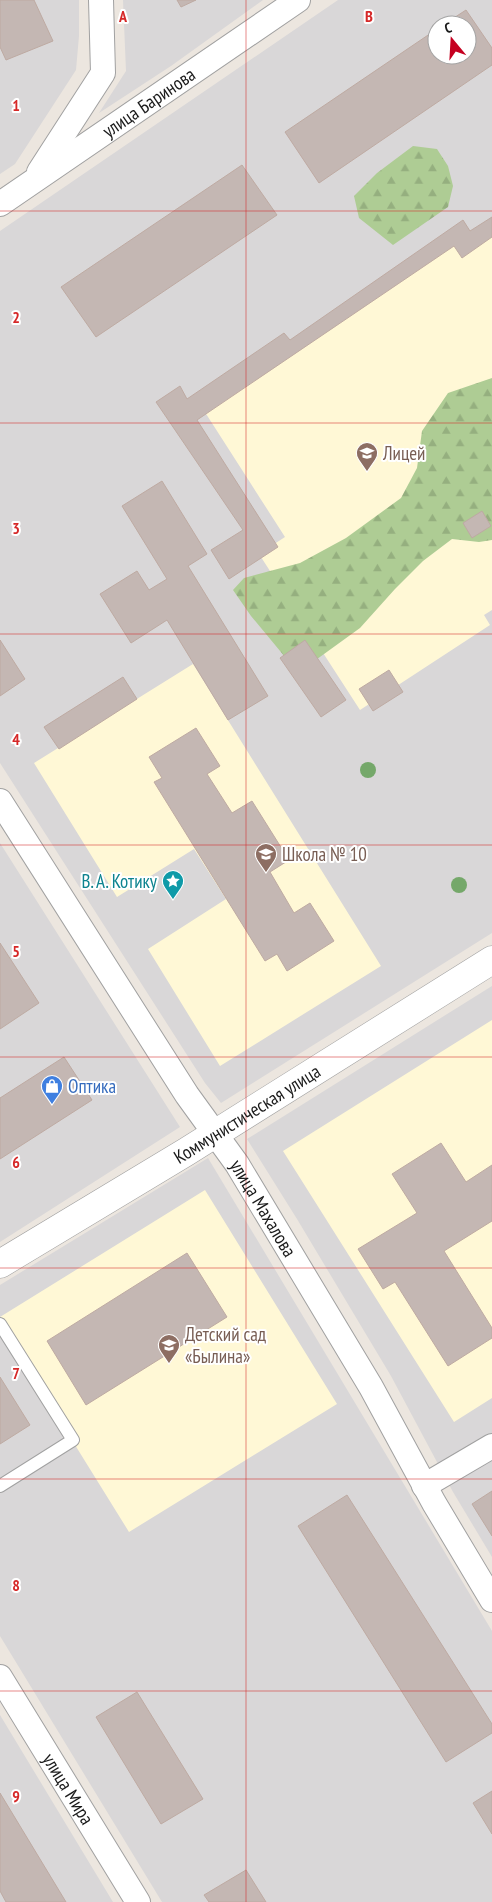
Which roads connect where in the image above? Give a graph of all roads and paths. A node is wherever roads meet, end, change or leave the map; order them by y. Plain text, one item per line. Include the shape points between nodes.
1 (101, 0) edge
2 (298, 0) edge
3 (32, 182) junction
4 (0, 204) edge
5 (0, 801) edge
6 (492, 960) edge
7 (215, 1133) junction
8 (0, 1264) edge
9 (2, 1331) edge
10 (492, 1446) edge
11 (0, 1486) edge
12 (424, 1486) junction
13 (492, 1600) edge
14 (0, 1677) edge
15 (138, 1902) edge

1 - 3 street via 103,73
2 - 3 street, улица Баринова
3 - 4 street, улица Баринова
5 - 7 street, улица Махалова via 187,1095
6 - 7 street, Коммунистическая улица
7 - 8 street, Коммунистическая улица
7 - 12 street, улица Махалова via 352,1354
9 - 11 lane via 73,1440
10 - 12 street
12 - 13 street, улица Махалова
14 - 15 street, улица Мира

